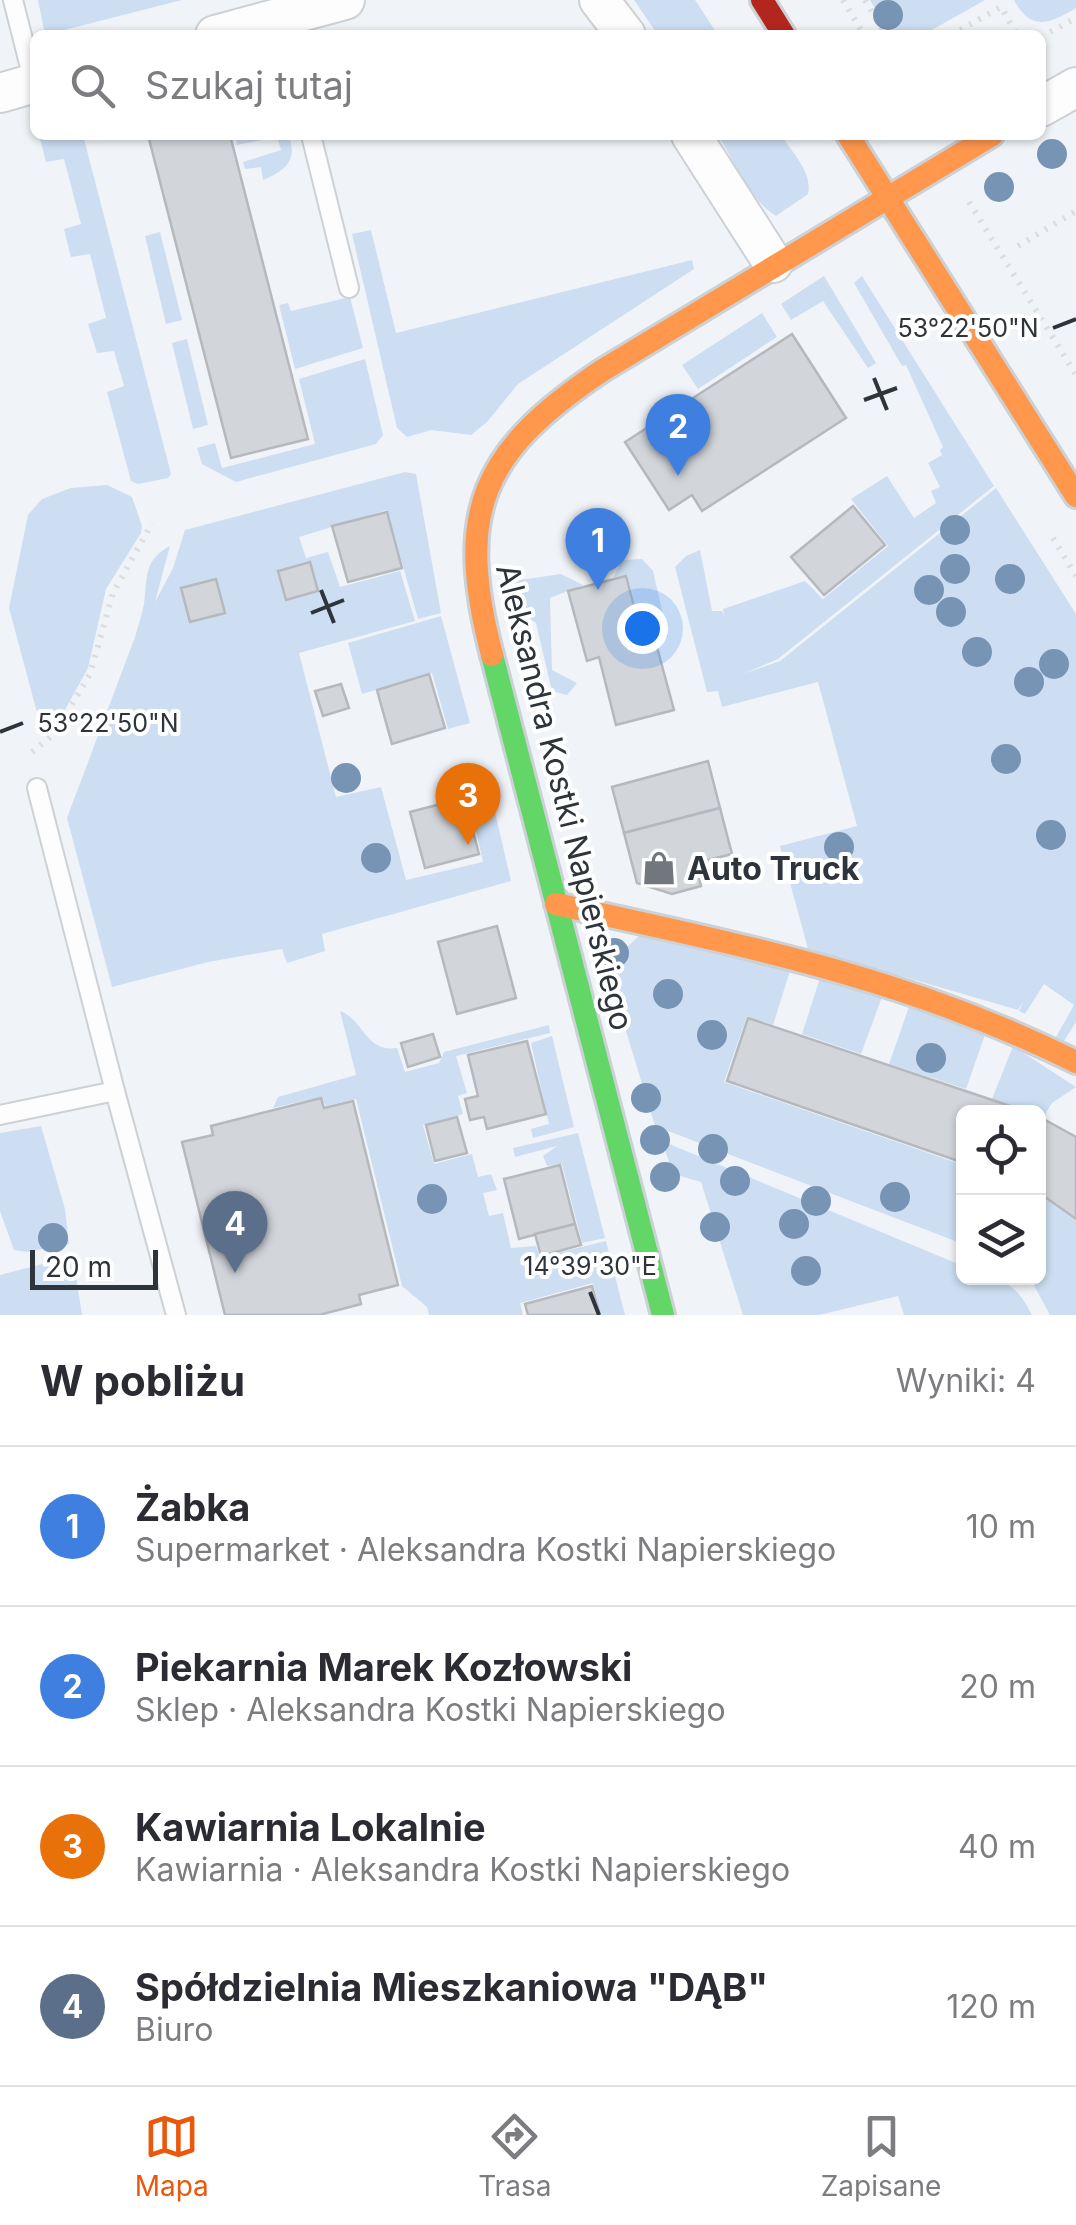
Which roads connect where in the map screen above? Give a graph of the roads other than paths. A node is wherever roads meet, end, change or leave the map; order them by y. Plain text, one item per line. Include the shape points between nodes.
1 (13, 0) edge
2 (346, 0) edge
3 (599, 0) edge
4 (762, 0) edge
5 (274, 18) edge
6 (232, 30) edge
7 (622, 30) edge
8 (781, 30) edge
9 (30, 67) edge
10 (30, 84) edge
11 (1076, 86) edge
12 (0, 92) edge
13 (1046, 104) edge
14 (312, 140) edge
15 (694, 140) edge
16 (851, 140) edge
17 (983, 140) edge
18 (886, 196) junction
19 (773, 263) junction
20 (350, 288) dead end
21 (1076, 496) edge
22 (37, 788) dead end
23 (556, 904) junction
24 (1076, 1062) edge
25 (116, 1091) junction
26 (0, 1115) edge
27 (176, 1315) edge
28 (663, 1315) edge

1 - 9 lane
2 - 5 street
3 - 7 street
4 - 8 street
5 - 6 street
10 - 12 street
11 - 13 street
14 - 20 lane
15 - 19 street
16 - 18 street
17 - 18 street, Aleksandra Kostki Napierskiego
18 - 19 street, Aleksandra Kostki Napierskiego
18 - 21 street
19 - 23 street, Aleksandra Kostki Napierskiego via 568,394 527,428 486,491 473,549 479,604
22 - 25 lane
23 - 24 street via 937,998
23 - 28 street, Aleksandra Kostki Napierskiego
25 - 26 lane
25 - 27 lane

